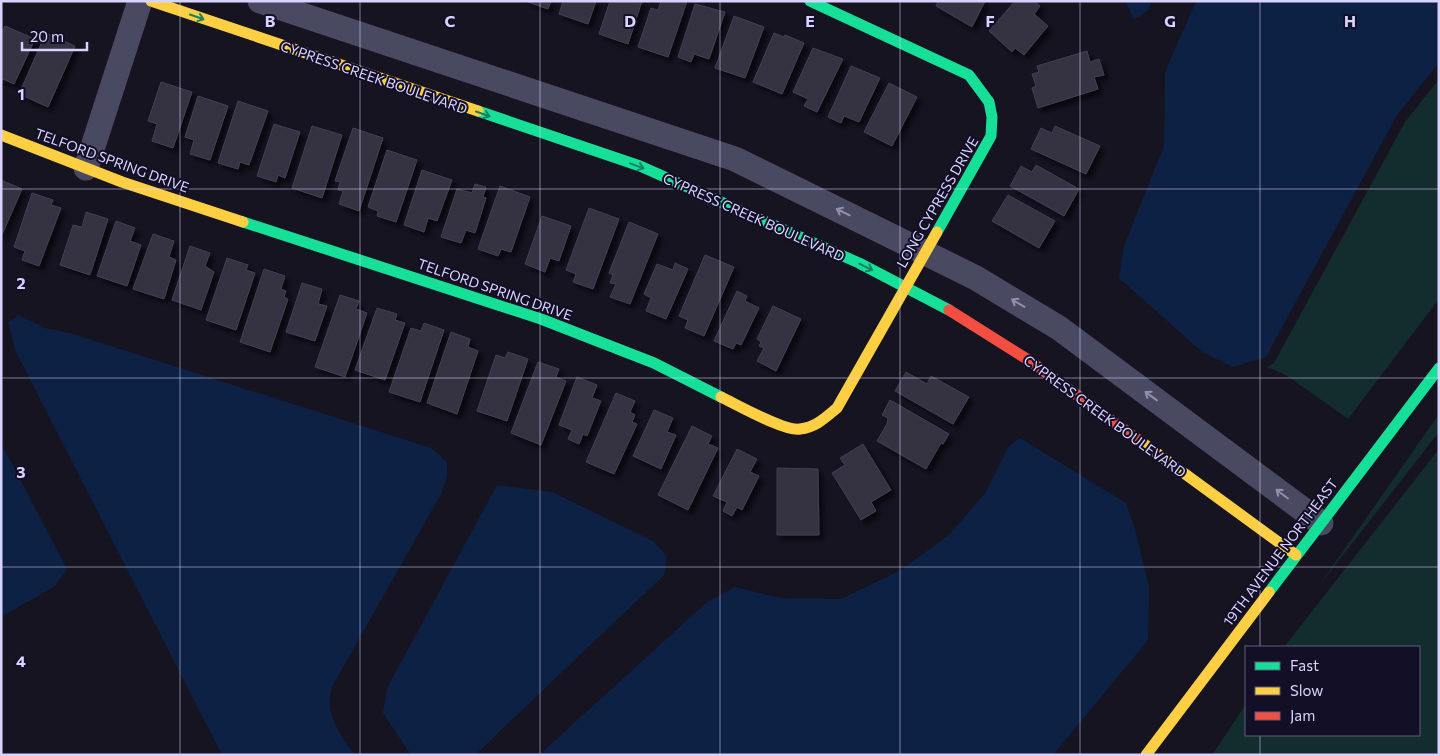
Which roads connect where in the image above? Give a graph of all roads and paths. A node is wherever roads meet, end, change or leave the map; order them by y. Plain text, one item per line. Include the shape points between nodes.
1 (140, 1) edge
2 (150, 1) edge
3 (260, 1) edge
4 (810, 1) edge
5 (1, 135) edge
6 (86, 168) junction
7 (925, 252) junction
8 (905, 287) junction
9 (1439, 368) edge
10 (1320, 523) junction
11 (1296, 555) junction
12 (1146, 755) edge

1 - 6 street
2 -> 8 street, CYPRESS CREEK BOULEVARD via 640,166 859,263
7 -> 3 street via 735,159
4 - 7 street, LONG CYPRESS DRIVE via 970,75 987,95 994,116 991,136
5 - 6 street, TELFORD SPRING DRIVE
6 - 8 street, TELFORD SPRING DRIVE via 541,319 654,363 763,418 798,430 818,424 837,408
7 - 8 street, LONG CYPRESS DRIVE
10 -> 7 street via 1059,328 976,278
8 - 11 street, CYPRESS CREEK BOULEVARD via 962,317 1030,361
9 - 10 street, 19TH AVENUE NORTHEAST
10 - 11 street, 19TH AVENUE NORTHEAST
11 - 12 street, 19TH AVENUE NORTHEAST

